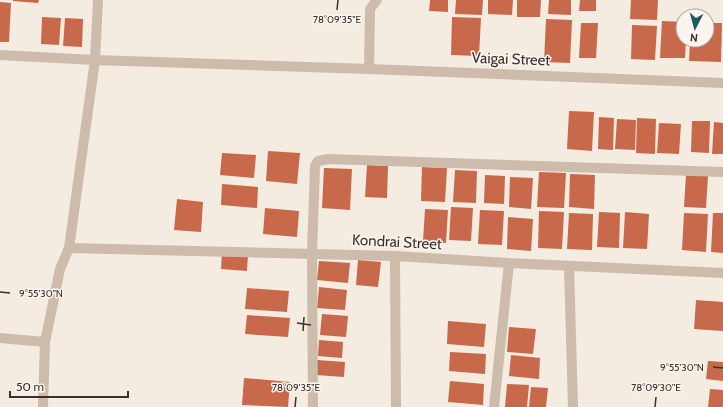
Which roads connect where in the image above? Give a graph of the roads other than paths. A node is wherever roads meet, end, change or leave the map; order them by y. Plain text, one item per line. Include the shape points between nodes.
1 (98, 0) edge
2 (377, 0) edge
3 (0, 54) edge
4 (95, 60) junction
5 (370, 69) junction
6 (723, 83) edge
7 (723, 172) edge
8 (69, 248) junction
9 (312, 253) junction
10 (395, 256) junction
11 (508, 263) junction
12 (569, 266) junction
13 (723, 273) edge
14 (0, 338) edge
15 (45, 342) junction
16 (43, 407) edge
17 (313, 407) edge
18 (396, 407) edge
19 (494, 407) edge
20 (573, 407) edge

1 - 4 street
2 - 5 street via 370,9
3 - 4 street, Vaigai Street
4 - 5 street, Vaigai Street
4 - 8 street
5 - 6 street, Vaigai Street
7 - 9 street via 318,160 315,166
8 - 9 street, Kondrai Street
8 - 15 street via 60,269
9 - 10 street, Kondrai Street
9 - 17 street
10 - 11 street, Kondrai Street
10 - 18 street
11 - 12 street, Kondrai Street
11 - 19 street
12 - 13 street, Kondrai Street
12 - 20 street
14 - 15 street
15 - 16 street

